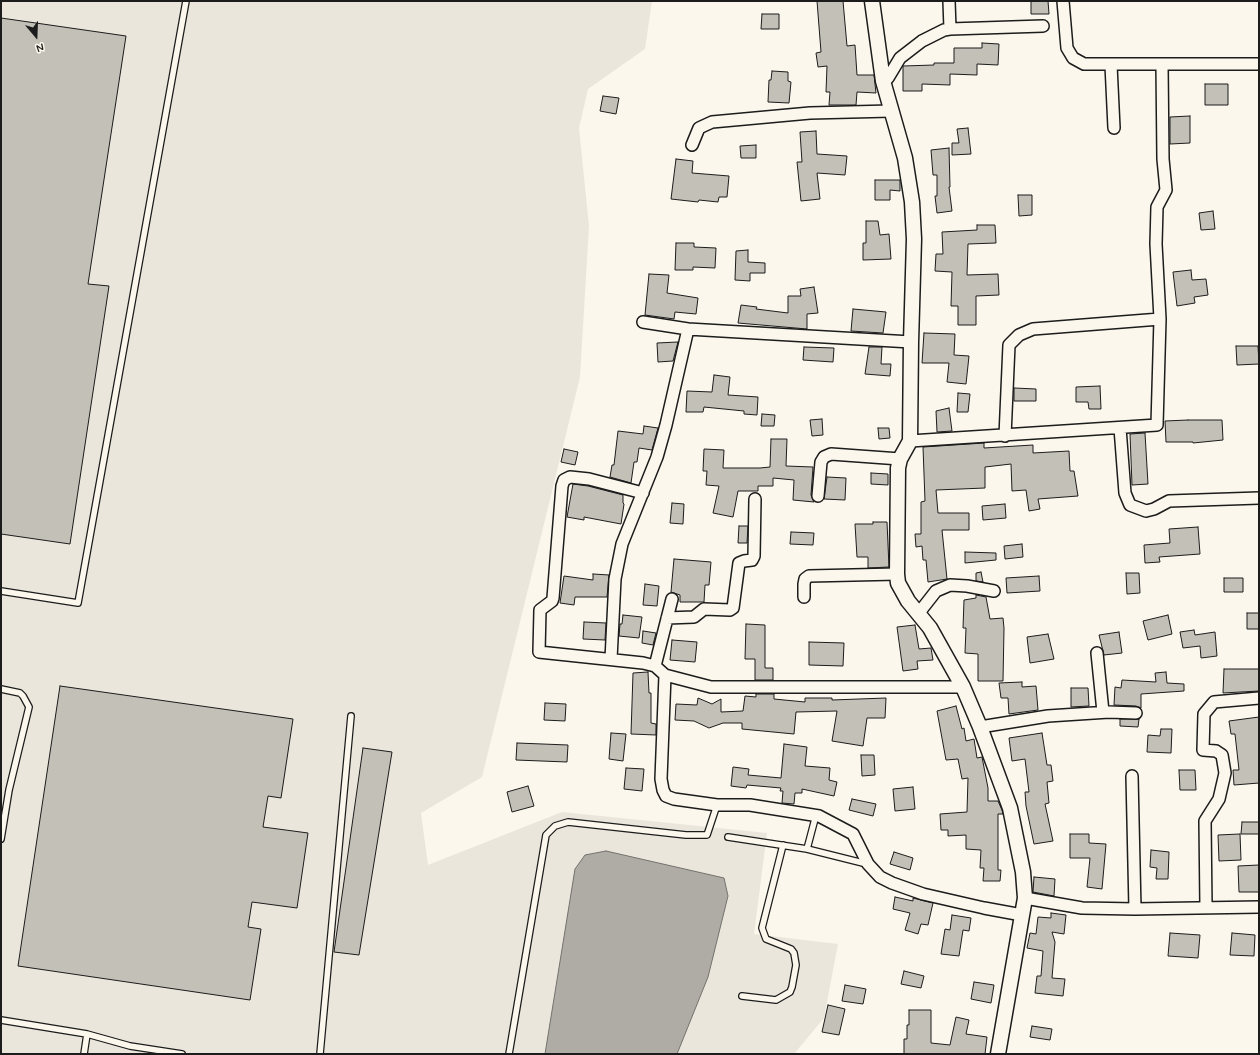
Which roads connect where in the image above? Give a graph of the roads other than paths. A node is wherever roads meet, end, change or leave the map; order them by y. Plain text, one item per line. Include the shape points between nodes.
1 (186, 1) edge
2 (872, 1) edge
3 (949, 1) edge
4 (1063, 1) edge
5 (1043, 26) dead end
6 (950, 29) junction
7 (1259, 64) edge
8 (1111, 65) junction
9 (1162, 65) junction
10 (883, 81) junction
11 (891, 111) junction
12 (1114, 128) dead end
13 (692, 145) dead end
14 (1160, 319) junction
15 (643, 322) dead end
16 (688, 329) junction
17 (911, 342) junction
18 (1120, 428) junction
19 (1005, 436) junction
20 (910, 441) junction
21 (900, 459) junction
22 (643, 494) junction
23 (818, 496) dead end
24 (1259, 498) edge
25 (756, 499) dead end
26 (897, 574) junction
27 (1, 591) edge
28 (994, 591) dead end
29 (804, 597) dead end
30 (672, 599) dead end
31 (918, 614) junction
32 (667, 618) junction
33 (1097, 653) dead end
34 (611, 659) junction
35 (655, 666) junction
36 (665, 675) junction
37 (963, 686) junction
38 (1, 689) edge
39 (1259, 698) edge
40 (1103, 712) junction
41 (1136, 713) dead end
42 (351, 716) dead end
43 (980, 727) junction
44 (1132, 776) dead end
45 (717, 805) junction
46 (816, 815) junction
47 (728, 837) dead end
48 (1, 839) edge
49 (783, 845) junction
50 (807, 849) junction
51 (868, 864) junction
52 (1025, 898) junction
53 (1206, 907) junction
54 (1259, 907) edge
55 (1135, 909) junction
56 (1022, 915) junction
57 (742, 996) dead end
58 (1, 1020) edge
59 (87, 1034) junction
60 (130, 1046) junction
61 (84, 1054) edge
62 (131, 1054) edge
63 (182, 1054) edge
64 (320, 1054) edge
65 (509, 1054) edge
66 (998, 1054) edge

1 - 27 lane via 78,603
2 - 10 street
3 - 6 street
4 - 8 street via 1067,48 1071,56 1088,65
5 - 6 street
6 - 10 street via 934,34 900,58 888,78
7 - 9 street
8 - 9 street
8 - 12 street
9 - 14 street via 1163,159 1166,190 1157,207
10 - 11 street
11 - 13 street via 810,113 712,122 700,128
11 - 17 street via 905,158 912,202 914,239
14 - 18 street via 1157,425
14 - 19 street via 1033,329 1019,335 1010,346
15 - 16 street
16 - 17 street
16 - 22 street via 666,426
17 - 20 street
18 - 19 street
18 - 24 street via 1125,493 1130,505 1146,511 1169,501
19 - 20 street
20 - 21 street
21 - 23 street via 831,454 824,457 820,462
21 - 26 street
22 - 34 street via 622,544 615,579
22 - 34 street via 576,477 564,480 562,486 553,598 540,610 539,652
25 - 32 street via 754,556 752,560 739,563 734,608 704,608 694,617
26 - 29 street via 808,576 805,578
26 - 31 street via 898,583
28 - 31 street via 950,585 936,590
30 - 32 street
31 - 37 street via 930,628
32 - 35 street
33 - 40 street
34 - 35 street
35 - 36 street
36 - 37 street via 711,687
36 - 45 street via 661,772 663,790 666,796 674,799
37 - 43 street
38 - 48 lane via 20,693 28,707
39 - 53 street via 1214,702 1204,714 1203,750 1216,751 1222,755 1225,773 1219,799 1205,821
40 - 41 street
40 - 43 street via 1048,716
42 - 64 lane
43 - 52 street via 1010,808 1023,872
44 - 55 street
45 - 46 street via 750,805
45 - 65 lane via 707,835 568,822 555,826 546,835
46 - 50 lane
46 - 51 street via 853,834
47 - 49 lane
49 - 50 lane
49 - 57 lane via 762,928 766,939 791,949 794,953 796,965 792,987 790,992 776,1000
50 - 51 lane
51 - 56 street via 880,877 923,894
52 - 55 street via 1082,908
52 - 56 street
53 - 54 street
53 - 55 street
56 - 66 street
58 - 59 lane
59 - 60 lane
59 - 61 lane
60 - 62 lane
60 - 63 lane

